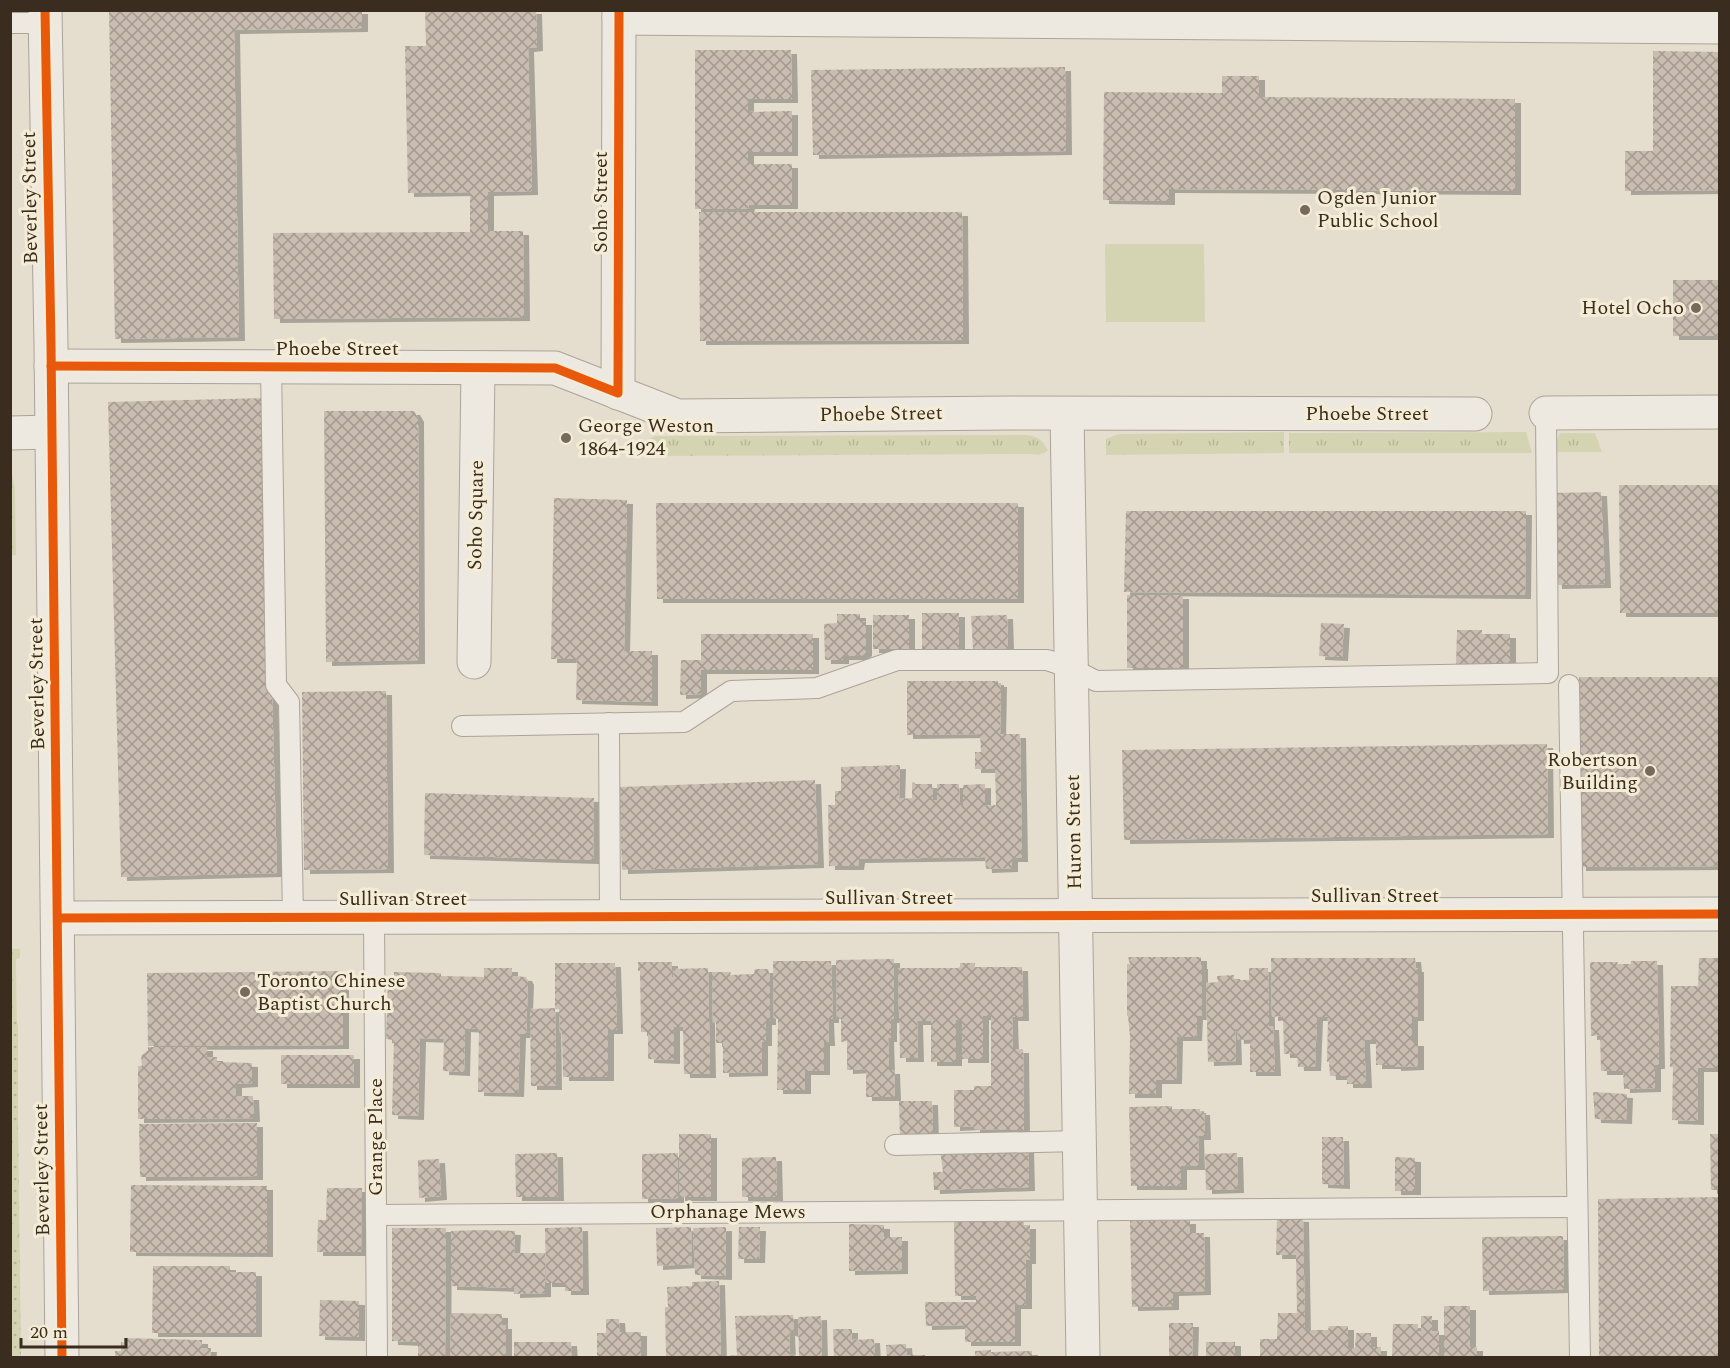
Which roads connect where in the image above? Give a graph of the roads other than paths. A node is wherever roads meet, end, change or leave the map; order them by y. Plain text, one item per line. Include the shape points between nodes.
1 (619, 14) edge
2 (45, 17) edge
3 (10, 23) edge
4 (1719, 27) edge
5 (51, 366) junction
6 (271, 366) junction
7 (478, 368) junction
8 (618, 393) junction
9 (1719, 412) edge
10 (1546, 413) joint
11 (1067, 414) junction
12 (1475, 414) dead end
13 (51, 432) junction
14 (10, 433) edge
15 (474, 662) dead end
16 (1071, 668) junction
17 (1569, 685) dead end
18 (609, 723) junction
19 (462, 726) dead end
20 (1573, 914) junction
21 (1719, 914) edge
22 (1076, 915) junction
23 (610, 916) junction
24 (293, 917) junction
25 (374, 917) junction
26 (58, 918) junction
27 (1080, 1142) junction
28 (895, 1145) dead end
29 (1577, 1207) junction
30 (1081, 1210) junction
31 (376, 1215) junction
32 (62, 1358) edge
33 (378, 1358) edge
34 (1083, 1358) edge
35 (1580, 1358) edge

1 - 4 street
1 - 8 street, Soho Street
2 - 3 lane
2 - 5 street, Beverley Street
5 - 6 street, Phoebe Street
5 - 13 street, Beverley Street
6 - 7 street, Phoebe Street
6 - 24 lane via 276,685 289,702
7 - 8 street, Phoebe Street via 555,368
7 - 15 street, Soho Square
8 - 11 street, Phoebe Street via 678,416
9 - 10 street
10 - 16 lane via 1548,674 1096,681
11 - 12 street, Phoebe Street
11 - 16 street, Huron Street
13 - 14 street
13 - 26 street, Beverley Street
16 - 18 lane via 1047,660 897,660 817,688 731,691 684,722
16 - 22 street, Huron Street
17 - 20 lane
18 - 19 lane
18 - 23 lane
20 - 21 street, Sullivan Street
20 - 22 street, Sullivan Street
20 - 29 lane
22 - 23 street, Sullivan Street
22 - 27 street, Huron Street
23 - 25 street, Sullivan Street
24 - 25 street, Sullivan Street
24 - 26 street, Sullivan Street
25 - 31 lane, Grange Place
26 - 32 street, Beverley Street
27 - 28 lane
27 - 30 street, Huron Street
29 - 30 lane, Orphanage Mews
29 - 35 lane
30 - 31 lane, Orphanage Mews
30 - 34 street, Huron Street
31 - 33 lane, Grange Place

